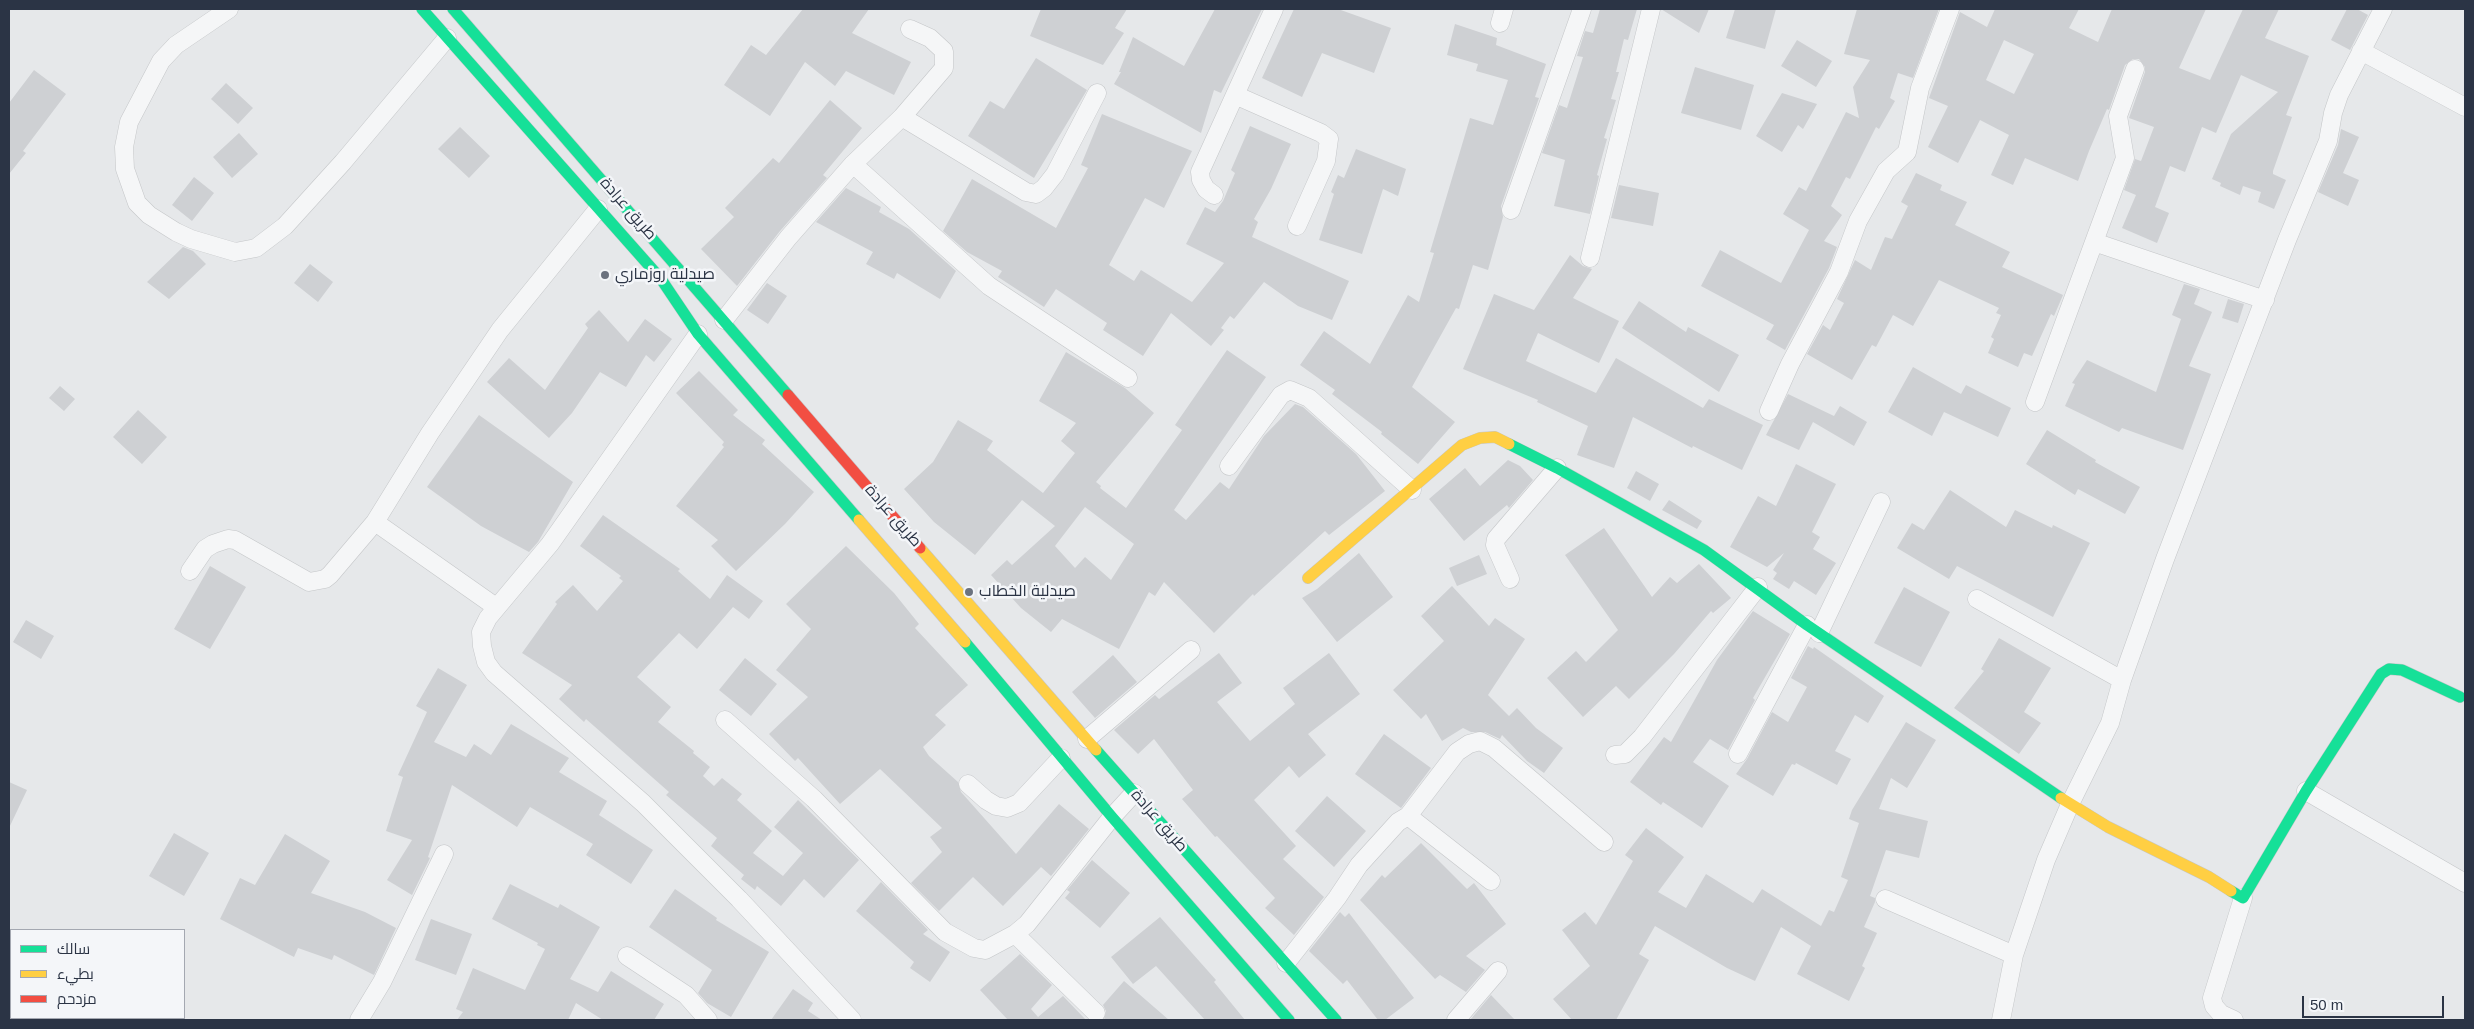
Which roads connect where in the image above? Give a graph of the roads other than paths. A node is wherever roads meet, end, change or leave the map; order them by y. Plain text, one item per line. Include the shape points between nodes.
1 (229, 9) edge
2 (422, 9) edge
3 (453, 9) edge
4 (1274, 9) edge
5 (1582, 9) edge
6 (1651, 9) edge
7 (1950, 9) edge
8 (2383, 9) edge
9 (910, 29) dead end
10 (447, 38) junction
11 (2361, 51) junction
12 (2135, 69) dead end
13 (1097, 92) dead end
14 (1235, 95) junction
15 (2465, 107) edge
16 (902, 116) junction
17 (852, 164) junction
18 (1214, 195) dead end
19 (598, 209) junction
20 (1512, 210) dead end
21 (1297, 226) dead end
22 (2094, 242) junction
23 (1590, 258) dead end
24 (2264, 300) junction
25 (724, 320) junction
26 (698, 334) junction
27 (1128, 378) dead end
28 (2035, 402) dead end
29 (1769, 411) dead end
30 (1229, 466) dead end
31 (1557, 468) junction
32 (1412, 490) junction
33 (1882, 502) dead end
34 (375, 522) junction
35 (190, 570) dead end
36 (1308, 578) dead end
37 (1510, 579) dead end
38 (1758, 587) junction
39 (1977, 599) dead end
40 (496, 607) junction
41 (1813, 629) junction
42 (1191, 650) dead end
43 (2122, 680) junction
44 (2460, 697) dead end
45 (725, 720) dead end
46 (1087, 738) junction
47 (1738, 754) dead end
48 (1615, 755) dead end
49 (1061, 758) junction
50 (968, 784) dead end
51 (2306, 791) junction
52 (1134, 793) junction
53 (2071, 802) junction
54 (1408, 816) junction
55 (1112, 817) junction
56 (1163, 839) junction
57 (1604, 842) dead end
58 (444, 854) dead end
59 (1146, 857) junction
60 (1491, 881) dead end
61 (2465, 883) edge
62 (2243, 898) junction
63 (1885, 899) dead end
64 (1015, 934) junction
65 (2014, 955) junction
66 (627, 956) dead end
67 (1286, 963) junction
68 (1498, 971) dead end
69 (1096, 1013) dead end
70 (359, 1020) edge
71 (708, 1020) edge
72 (852, 1020) edge
73 (1289, 1020) edge
74 (1336, 1020) edge
75 (1456, 1020) edge
76 (2001, 1020) edge
77 (2234, 1020) edge

1 - 10 street via 176,45 161,61 129,122 124,147 125,169 137,203 149,215 183,236 235,252 256,248 285,226
2 - 10 main road, طريق عرادة
3 - 25 main road, طريق عرادة
4 - 14 street
5 - 20 street
6 - 23 street
7 - 29 street via 1920,88 1906,152 1886,170 1858,220 1839,272
8 - 11 street
9 - 16 street via 938,44 946,59 944,68
10 - 19 main road, طريق عرادة
11 - 15 street
11 - 24 street via 2340,95 2328,141
12 - 22 street via 2118,116 2125,158
13 - 16 street via 1055,174 1036,194 1026,192
14 - 18 street via 1200,172 1206,189
14 - 21 street via 1329,139 1326,161
16 - 17 street
17 - 25 street via 788,238
17 - 27 street via 989,286
19 - 26 main road, طريق عرادة via 662,280
19 - 34 street via 500,330
22 - 24 street
22 - 28 street
24 - 43 street
25 - 46 main road, طريق عرادة
26 - 40 street via 571,516
26 - 49 main road, طريق عرادة via 931,602
30 - 32 street via 1281,395 1290,390 1309,398
31 - 32 main road via 1495,437 1480,438 1462,445
31 - 37 street via 1496,539 1495,545
31 - 38 main road via 1704,550
32 - 36 main road
33 - 41 street
34 - 35 street via 336,569 318,581 308,582 299,578 228,539 213,544
34 - 40 street
38 - 41 main road
38 - 48 street via 1642,737 1625,754
39 - 43 street
40 - 72 street via 481,632 486,662 494,672 643,803 740,900
41 - 47 street
41 - 53 main road via 2019,772
42 - 46 street
43 - 53 street via 2110,723
44 - 51 main road via 2402,670 2389,669 2372,687
45 - 64 street via 814,799 945,932 963,944 985,950
46 - 52 main road, طريق عرادة
49 - 50 street via 1019,803 1008,808 996,806
49 - 55 main road, طريق عرادة
51 - 61 street
51 - 62 main road
52 - 55 street
52 - 56 main road, طريق عرادة
53 - 62 main road via 2108,826 2209,877
53 - 65 street via 2046,860
54 - 57 street via 1458,752 1480,741 1494,748
54 - 60 street
54 - 67 street via 1398,822 1359,865
55 - 59 main road, طريق عرادة
55 - 64 street via 1027,924
56 - 59 main road
56 - 67 main road, طريق عرادة
58 - 70 street via 382,982
59 - 73 main road, طريق عرادة
62 - 77 street via 2212,998 2221,1014
63 - 65 street
64 - 69 street
65 - 76 street
66 - 71 street via 686,995
67 - 74 main road, طريق عرادة
68 - 75 street

